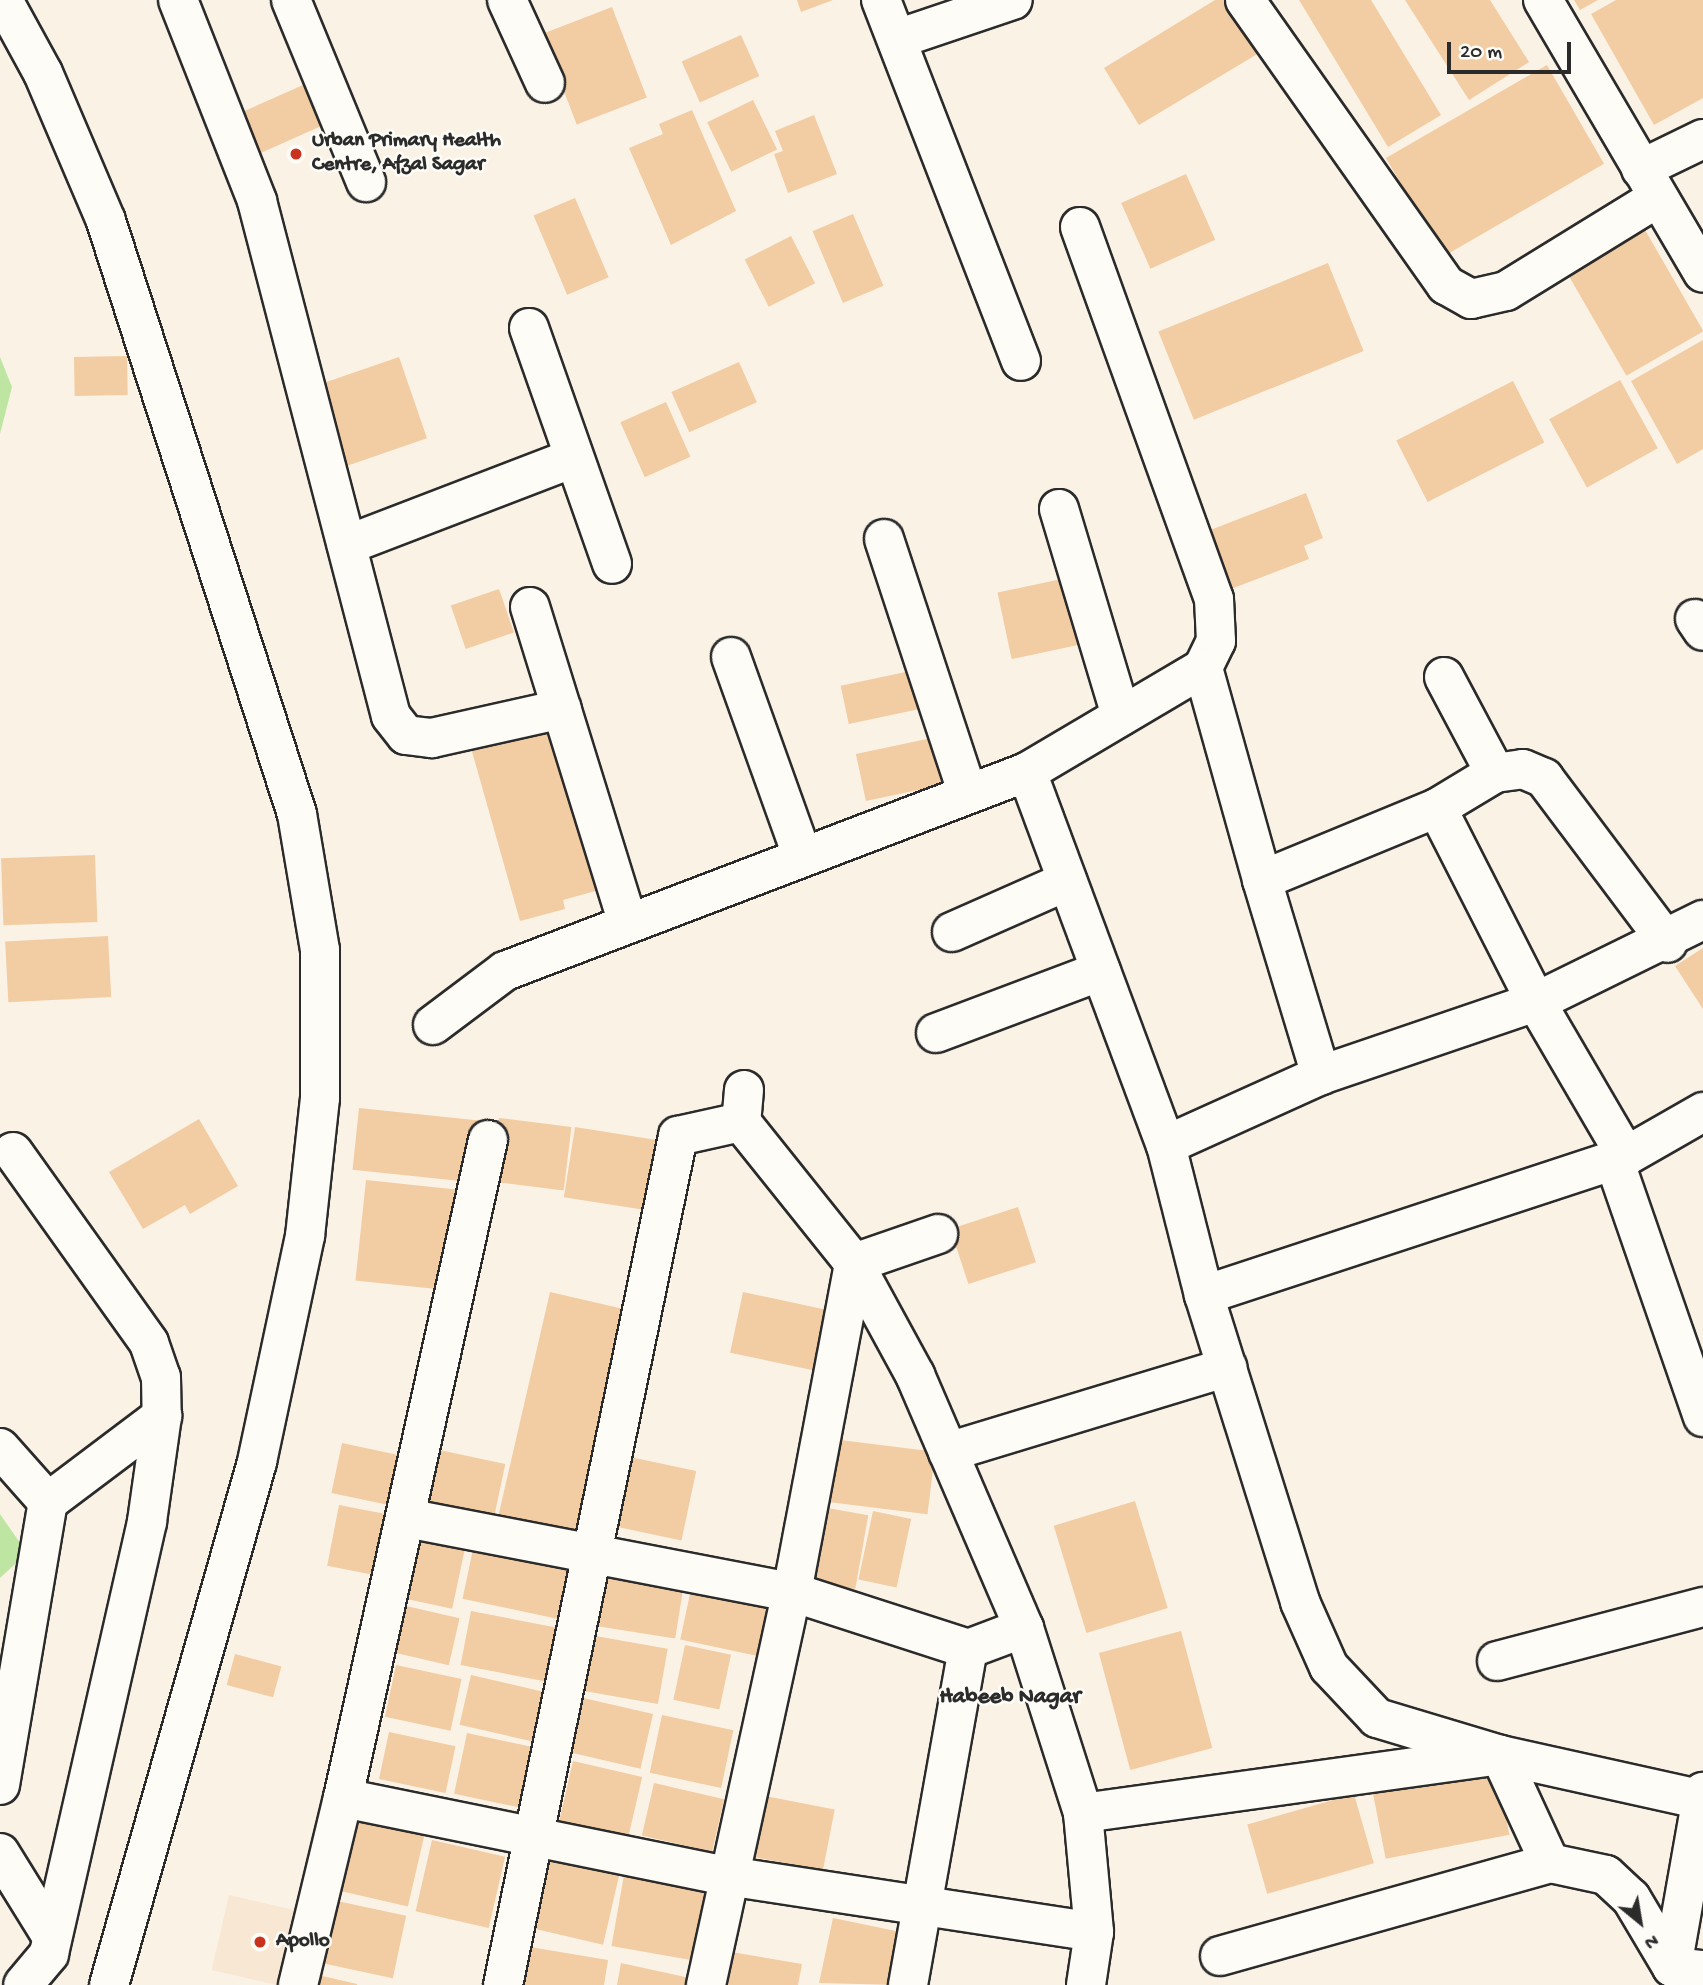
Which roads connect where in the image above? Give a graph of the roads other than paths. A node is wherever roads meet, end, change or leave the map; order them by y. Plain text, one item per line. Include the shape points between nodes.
1 (3, 0) edge
2 (178, 0) edge
3 (291, 0) edge
4 (507, 0) edge
5 (881, 0) edge
6 (1013, 0) edge
7 (1245, 0) edge
8 (1543, 0) edge
9 (897, 39) junction
10 (545, 83) dead end
11 (1703, 139) edge
12 (366, 181) dead end
13 (1649, 184) junction
14 (1080, 228) dead end
15 (1703, 274) edge
16 (529, 328) dead end
17 (1021, 361) dead end
18 (574, 458) junction
19 (1059, 509) dead end
20 (884, 539) dead end
21 (347, 545) junction
22 (612, 564) dead end
23 (530, 607) dead end
24 (731, 656) dead end
25 (1203, 668) junction
26 (1444, 677) dead end
27 (562, 709) junction
28 (1121, 716) junction
29 (1027, 772) junction
30 (1494, 773) junction
31 (967, 792) junction
32 (1437, 808) junction
33 (802, 855) junction
34 (1262, 880) junction
35 (1067, 881) junction
36 (1703, 920) edge
37 (627, 921) junction
38 (952, 932) dead end
39 (1668, 943) junction
40 (1101, 971) junction
41 (1536, 1002) junction
42 (433, 1025) dead end
43 (936, 1033) dead end
44 (1321, 1075) junction
45 (1703, 1112) edge
46 (488, 1140) dead end
47 (1166, 1145) junction
48 (13, 1152) dead end
49 (1620, 1158) junction
50 (938, 1234) dead end
51 (854, 1263) junction
52 (1204, 1295) junction
53 (1227, 1367) junction
54 (162, 1416) junction
55 (1703, 1417) edge
56 (0, 1448) edge
57 (948, 1452) junction
58 (48, 1502) junction
59 (406, 1518) junction
60 (590, 1557) junction
61 (792, 1592) junction
62 (1703, 1607) edge
63 (1024, 1628) junction
64 (968, 1649) junction
65 (1497, 1661) dead end
66 (1500, 1755) junction
67 (0, 1784) edge
68 (1703, 1797) edge
69 (343, 1798) junction
70 (1083, 1813) junction
71 (536, 1836) junction
72 (0, 1853) edge
73 (1550, 1863) junction
74 (729, 1876) junction
75 (923, 1910) junction
76 (1094, 1931) junction
77 (52, 1937) junction
78 (1220, 1956) dead end
79 (1687, 1969) edge
80 (23, 1985) edge
81 (109, 1985) edge
82 (298, 1985) edge
83 (503, 1985) edge
84 (706, 1985) edge
85 (908, 1985) edge
86 (1086, 1985) edge

1 - 81 street via 43,73 106,220 297,814 320,950 320,1098 305,1236 257,1462
2 - 21 street via 257,201
3 - 12 street
4 - 10 street
5 - 9 street
6 - 9 street
7 - 13 street via 1446,285 1471,299 1506,291
8 - 13 street
9 - 17 street
11 - 13 street
13 - 15 street
14 - 25 street via 1214,599 1216,642
16 - 18 street
18 - 21 street
18 - 22 street
19 - 28 street
20 - 31 street
21 - 27 street via 391,716 406,735 432,738
23 - 27 street
24 - 33 street
25 - 28 street
25 - 34 street
26 - 30 street
27 - 37 street
28 - 29 street
29 - 31 street
29 - 35 street
30 - 32 street
30 - 39 street via 1523,769 1544,778
31 - 33 street
32 - 34 street
32 - 41 street
33 - 37 street
34 - 44 street
35 - 38 street
35 - 40 street
36 - 39 street
37 - 42 street via 505,971 470,990
39 - 41 street
40 - 43 street
40 - 47 street
41 - 44 street
41 - 49 street
44 - 47 street
45 - 49 street
46 - 59 street
47 - 52 street
48 - 54 street via 149,1343 160,1377
49 - 52 street
49 - 55 street
50 - 51 street
51 - 57 street
51 - 60 street via 742,1106 678,1136
51 - 61 street
52 - 53 street
53 - 57 street
53 - 66 street via 1300,1602 1329,1667 1377,1718
54 - 58 street
54 - 77 street via 147,1522
56 - 58 street
57 - 63 street
58 - 67 street
59 - 60 street
59 - 69 street
60 - 61 street
60 - 71 street
61 - 64 street
61 - 74 street
62 - 65 street
63 - 64 street
63 - 70 street
64 - 75 street
66 - 68 street
66 - 70 street
66 - 73 street
68 - 79 street
69 - 71 street
69 - 82 street
70 - 76 street
71 - 74 street
71 - 83 street
72 - 77 street
73 - 78 street
73 - 79 street via 1606,1875 1631,1898
74 - 75 street
74 - 84 street
75 - 76 street
75 - 85 street
76 - 86 street
77 - 80 street via 49,1954

